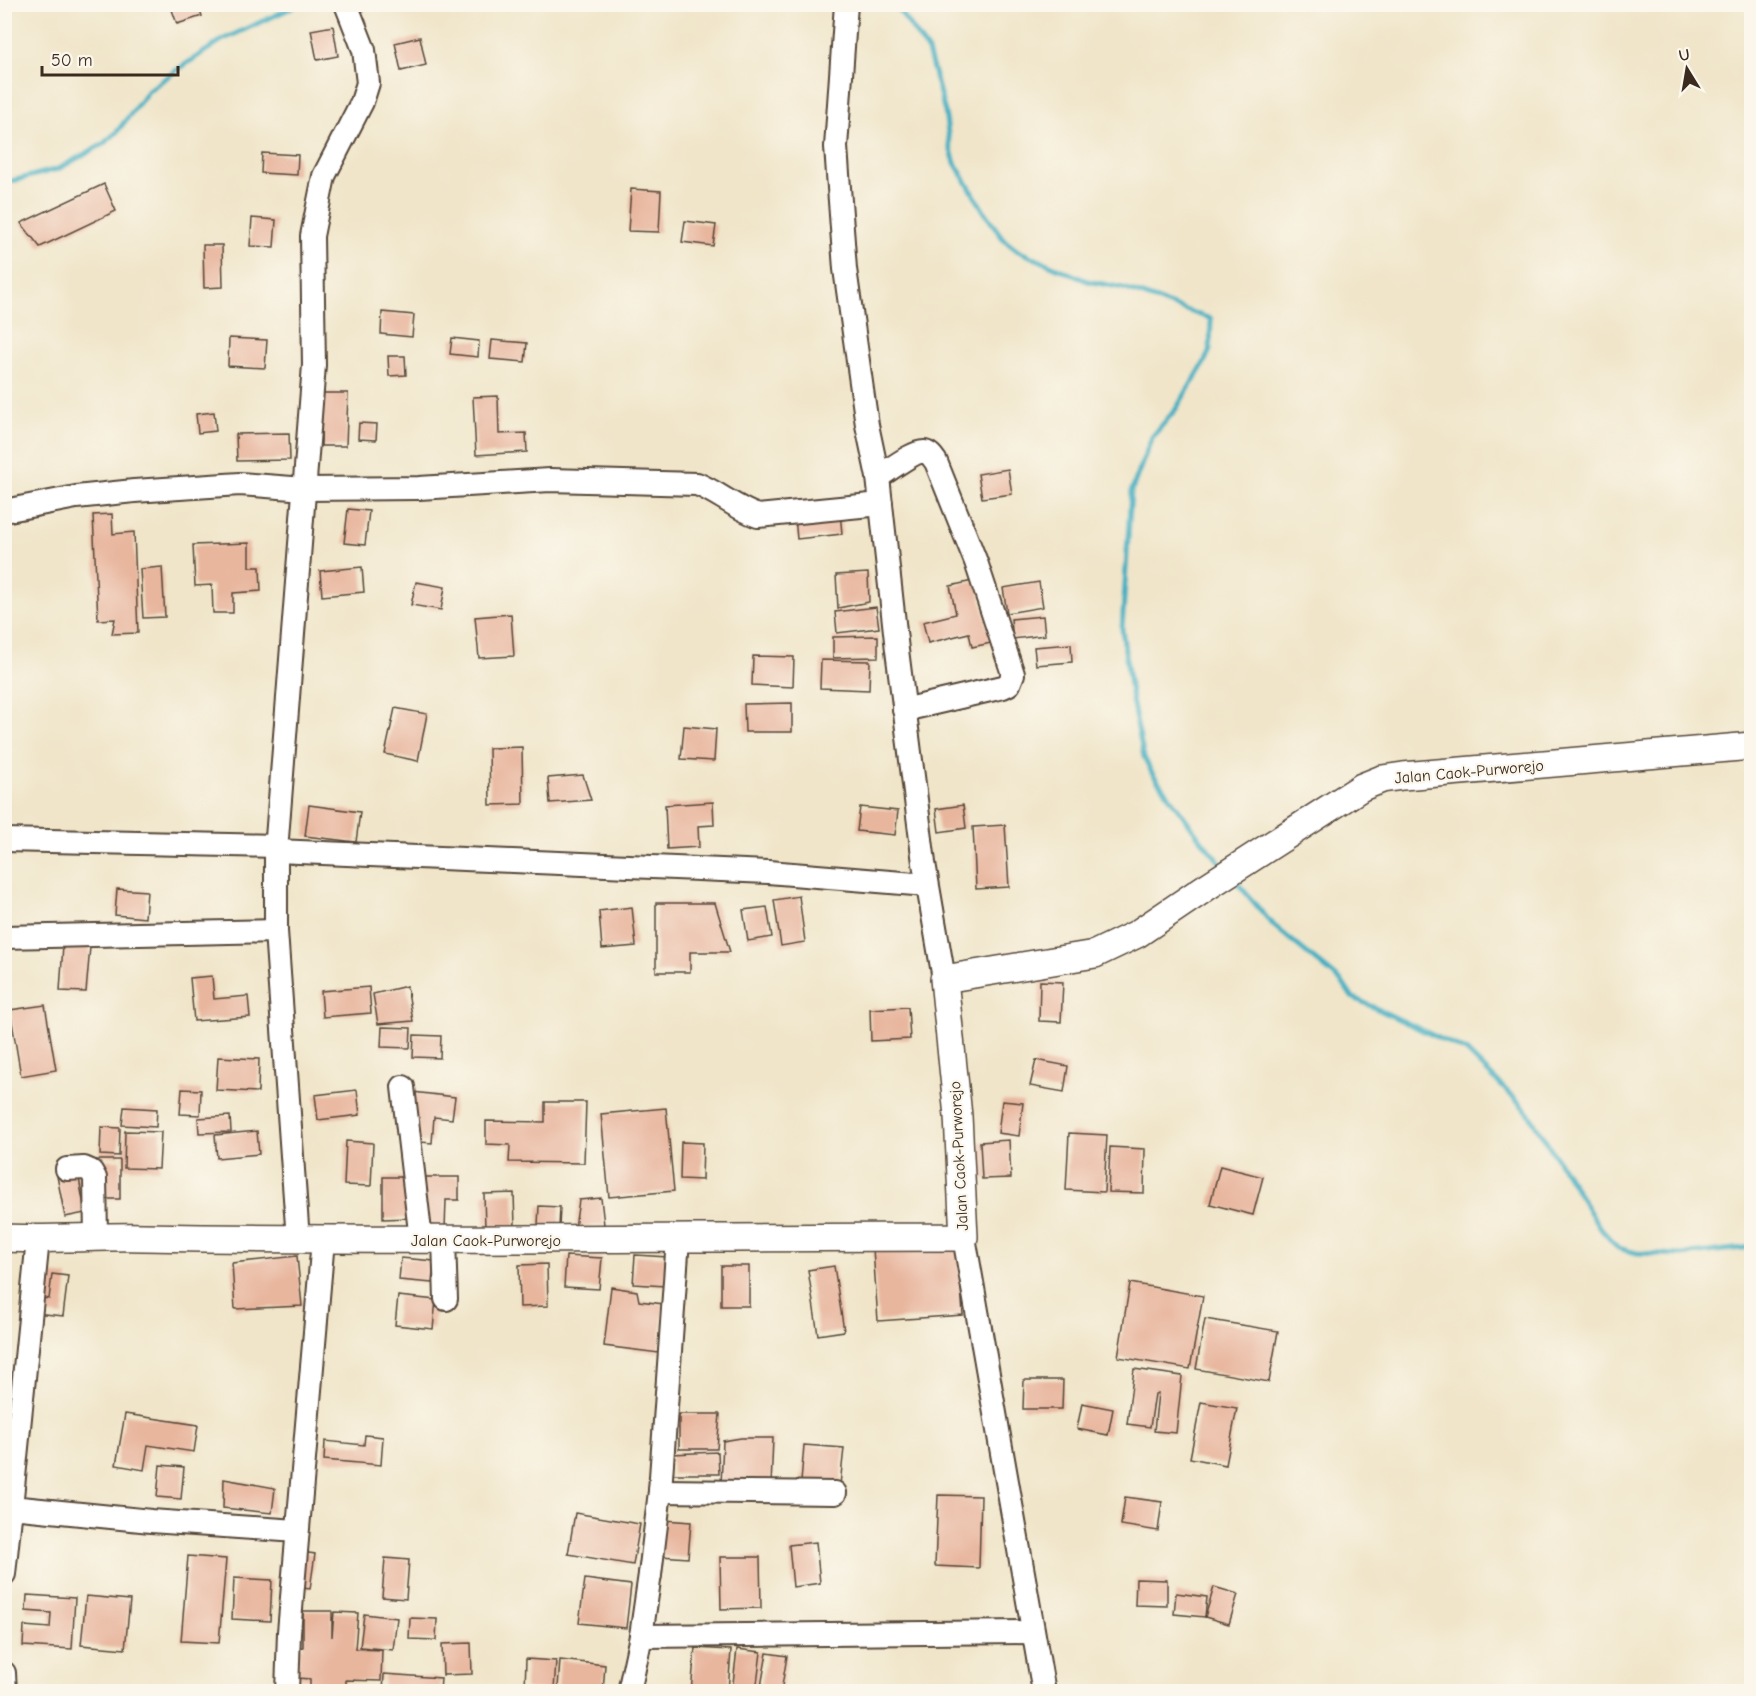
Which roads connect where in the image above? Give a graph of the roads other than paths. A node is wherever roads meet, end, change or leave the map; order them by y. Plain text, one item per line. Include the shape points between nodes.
1 (346, 4) edge
2 (846, 5) edge
3 (878, 477) junction
4 (305, 489) junction
5 (881, 504) junction
6 (4, 511) edge
7 (904, 711) junction
8 (1752, 746) edge
9 (4, 840) edge
10 (276, 849) junction
11 (927, 885) junction
12 (276, 931) junction
13 (4, 937) edge
14 (944, 979) junction
15 (403, 1087) dead end
16 (67, 1169) dead end
17 (96, 1236) junction
18 (964, 1237) junction
19 (4, 1238) edge
20 (38, 1239) junction
21 (678, 1239) junction
22 (311, 1240) junction
23 (432, 1240) junction
24 (446, 1299) dead end
25 (660, 1491) junction
26 (835, 1492) dead end
27 (11, 1507) junction
28 (297, 1531) junction
29 (4, 1574) edge
30 (1033, 1632) junction
31 (641, 1636) junction
32 (4, 1673) edge
33 (5, 1692) edge
34 (287, 1692) edge
35 (629, 1692) edge
36 (1044, 1692) edge

1 - 4 street via 364,50 368,83 324,176 315,213 314,365
2 - 3 street via 837,158 845,269
3 - 5 street
3 - 7 street via 916,453 929,453 936,462 976,562 1013,674 1003,687
4 - 5 street via 419,488 550,480 668,483 697,484 758,516
4 - 6 street via 240,484 186,487 76,497
4 - 10 street
5 - 7 street
7 - 11 street
8 - 14 street, Jalan Caok-Purworejo via 1382,779 1362,787 1137,934 1095,954
9 - 10 street
10 - 11 street via 768,872
10 - 12 street
11 - 14 street
12 - 13 street
12 - 22 street
14 - 18 street, Jalan Caok-Purworejo via 958,1116
15 - 23 street
16 - 17 street via 92,1171
17 - 20 street, Jalan Caok-Purworejo
17 - 22 street, Jalan Caok-Purworejo
18 - 21 street, Jalan Caok-Purworejo
18 - 30 street
19 - 20 street, Jalan Caok-Purworejo
20 - 27 street
21 - 23 street, Jalan Caok-Purworejo
21 - 25 street
22 - 23 street, Jalan Caok-Purworejo
22 - 28 street
23 - 24 street
25 - 26 street
25 - 31 street
27 - 28 street
27 - 29 street
28 - 34 street
30 - 31 street
30 - 36 street
31 - 35 street
32 - 33 street

